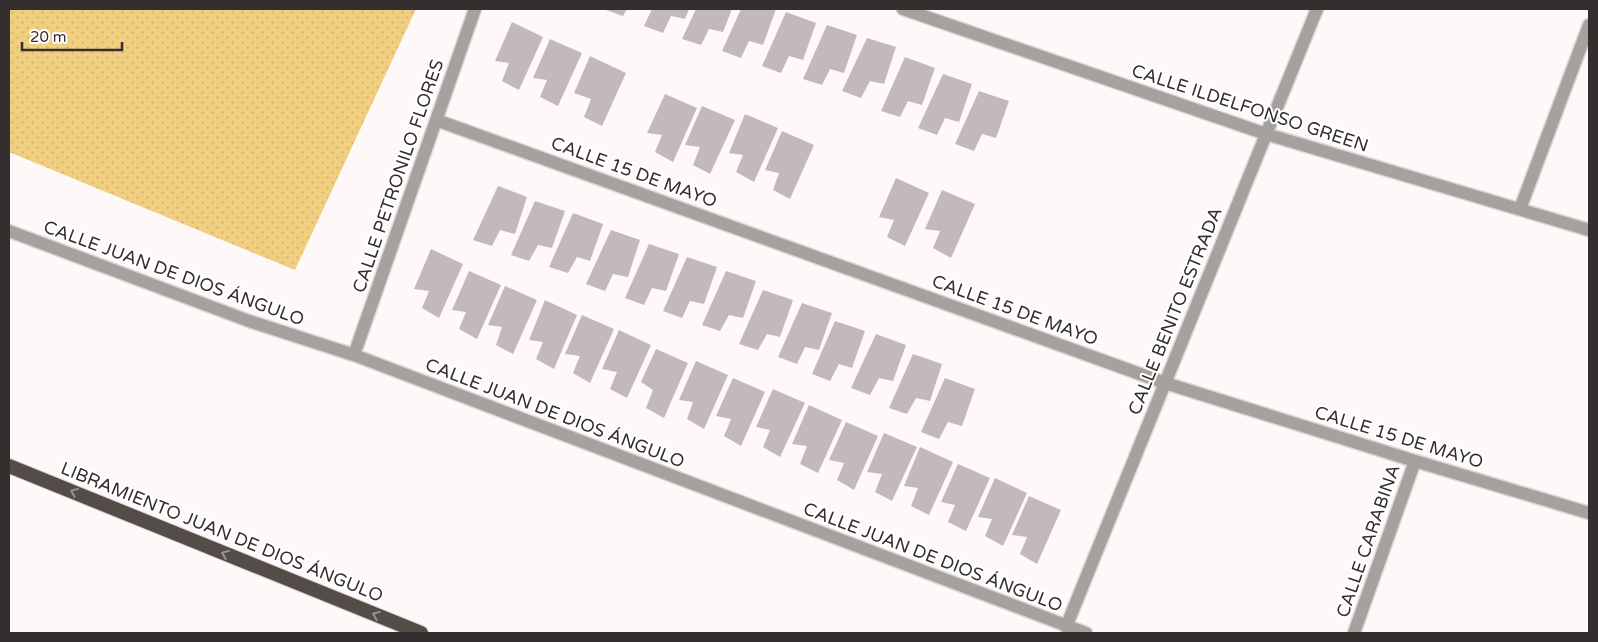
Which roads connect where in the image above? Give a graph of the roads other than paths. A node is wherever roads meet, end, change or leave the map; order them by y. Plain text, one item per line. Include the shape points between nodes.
1 (474, 9) edge
2 (904, 9) edge
3 (1317, 9) edge
4 (1589, 25) edge
5 (436, 120) junction
6 (1266, 134) junction
7 (1520, 209) junction
8 (1589, 230) edge
9 (9, 231) edge
10 (354, 355) junction
11 (1165, 382) junction
12 (1415, 461) junction
13 (9, 466) edge
14 (1589, 513) edge
15 (1066, 627) junction
16 (421, 633) edge
17 (1086, 633) edge
18 (1354, 633) edge

1 - 5 street, CALLE PETRONILO FLORES
2 - 6 street, CALLE ILDELFONSO GREEN
3 - 6 street, CALLE BENITO ESTRADA
4 - 7 street
5 - 10 street, CALLE PETRONILO FLORES
5 - 11 street, CALLE 15 DE MAYO
6 - 7 street, CALLE ILDELFONSO GREEN
6 - 11 street, CALLE BENITO ESTRADA
7 - 8 street, CALLE ILDELFONSO GREEN
9 - 10 street, CALLE JUAN DE DIOS ÁNGULO via 249,321
10 - 15 street, CALLE JUAN DE DIOS ÁNGULO
11 - 12 street, CALLE 15 DE MAYO
11 - 15 street, CALLE BENITO ESTRADA
12 - 14 street, CALLE 15 DE MAYO
12 - 18 street, CALLE CARABINA
16 -> 13 highway, LIBRAMIENTO JUAN DE DIOS ÁNGULO
15 - 17 street, CALLE JUAN DE DIOS ÁNGULO

